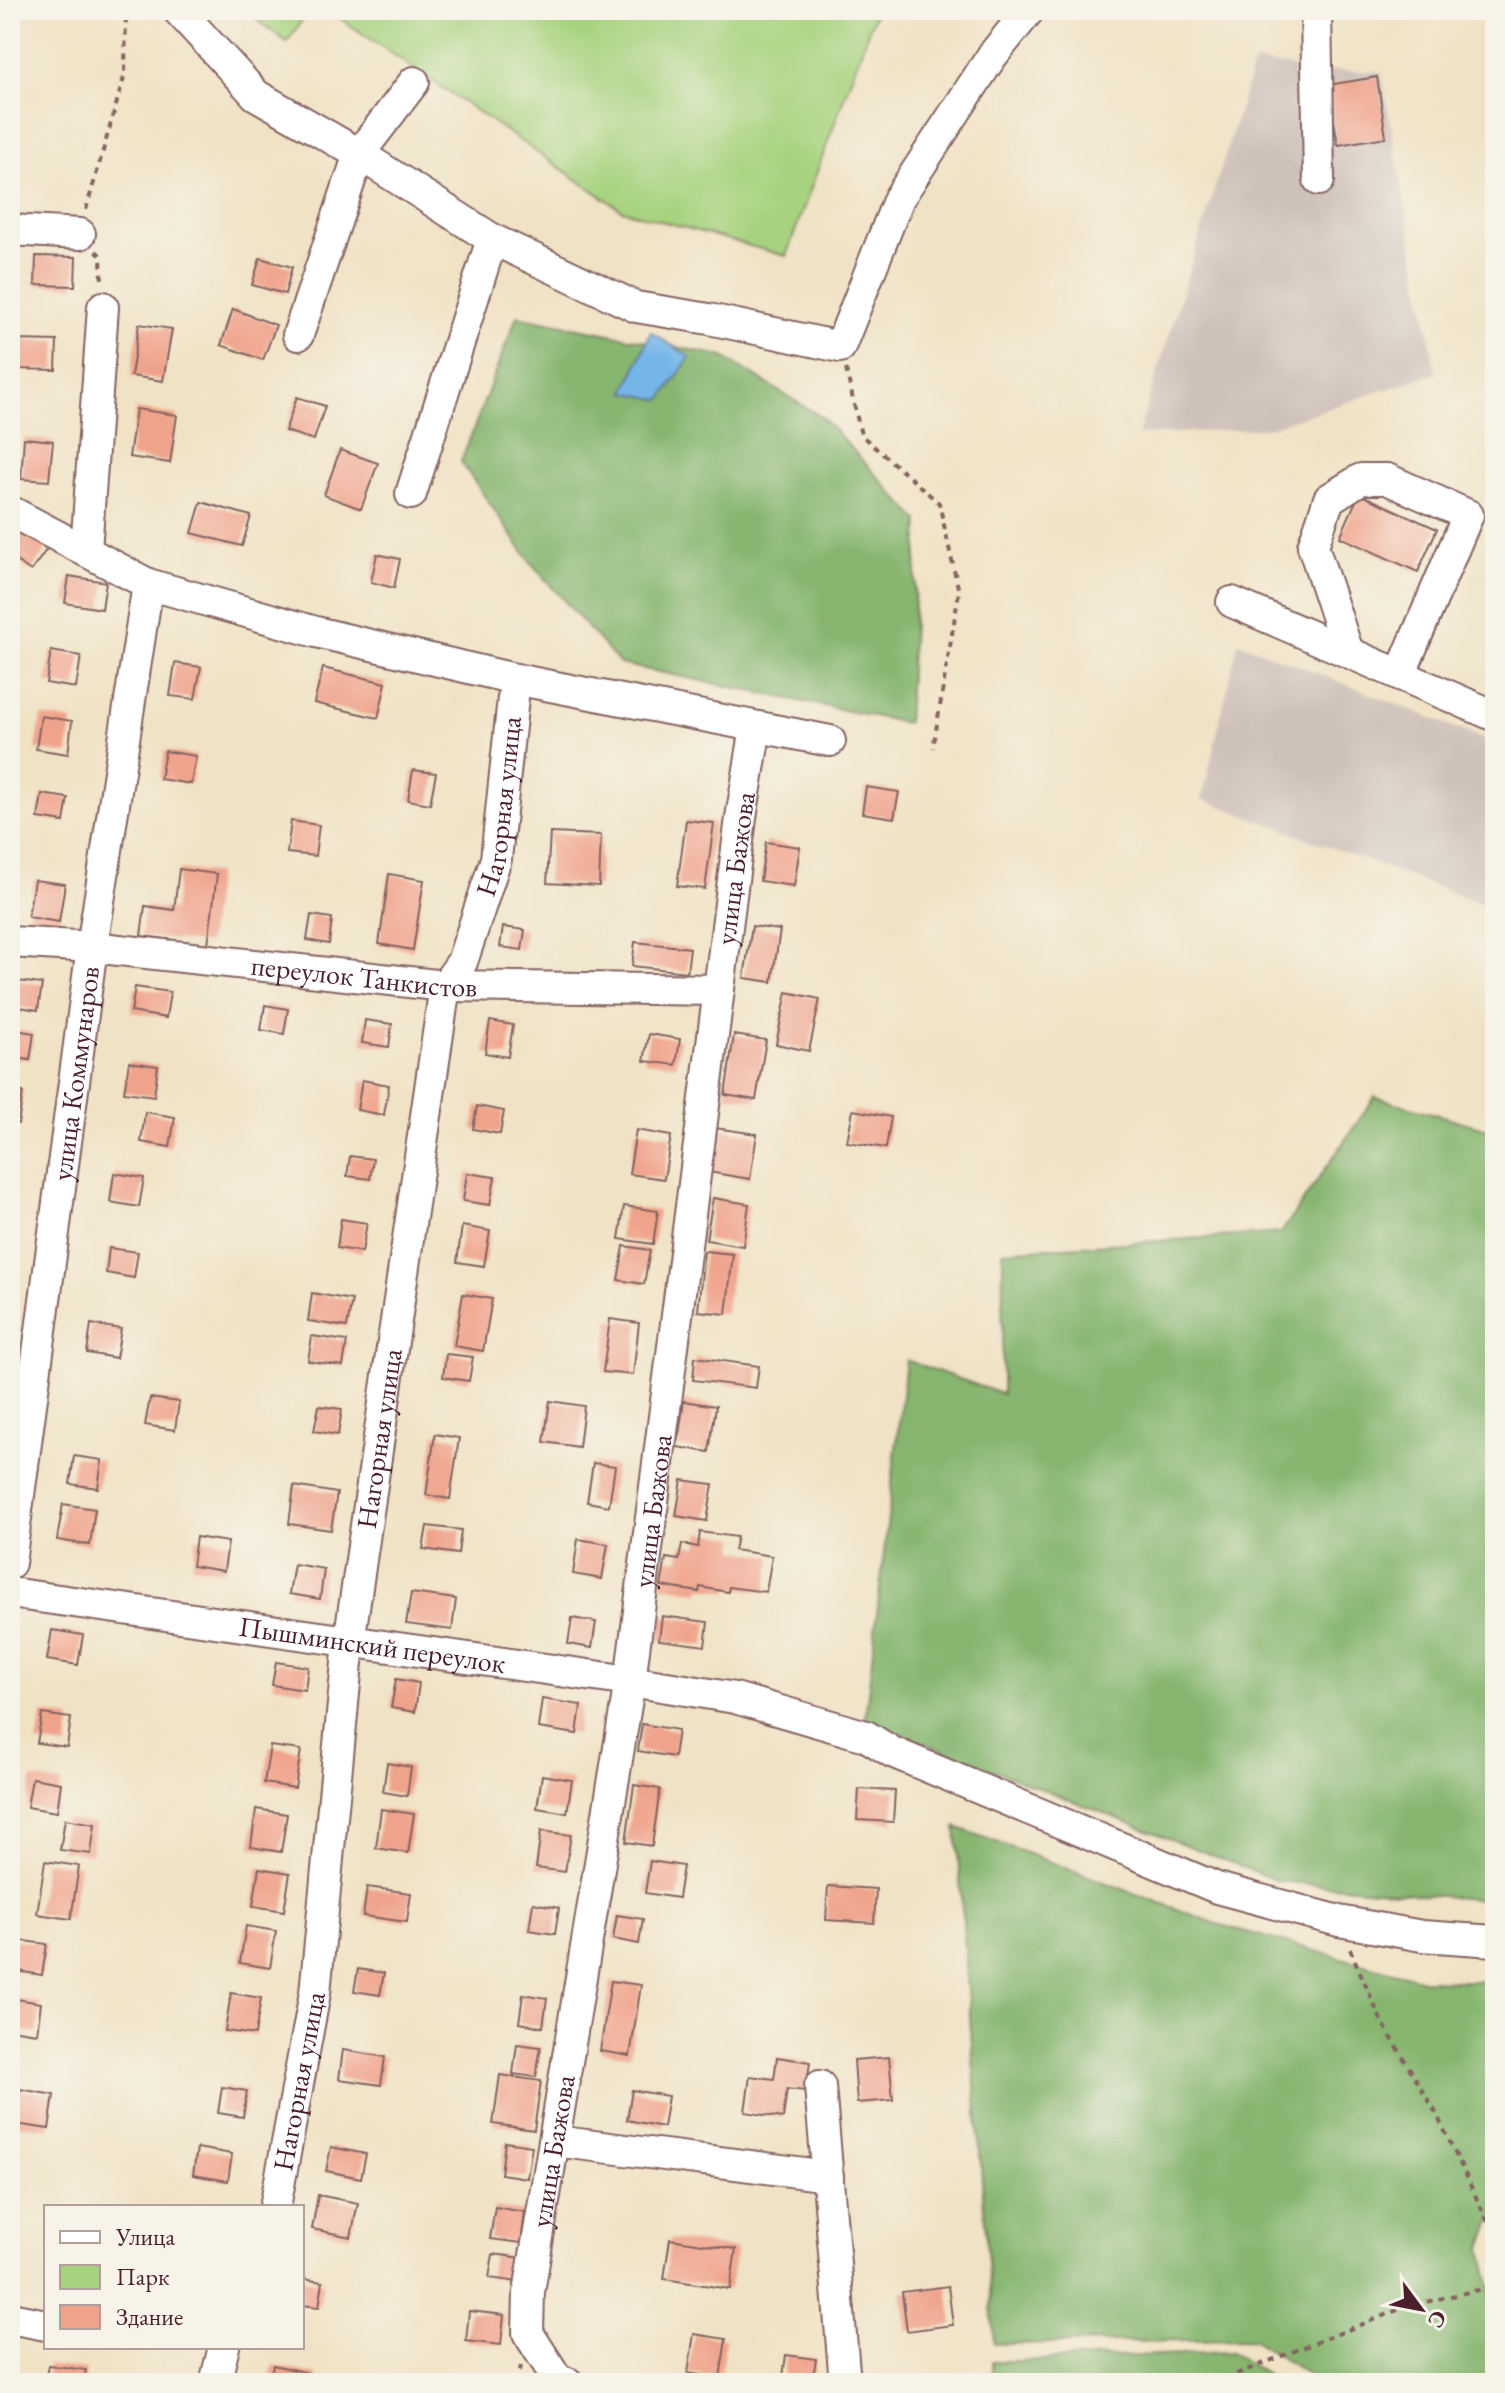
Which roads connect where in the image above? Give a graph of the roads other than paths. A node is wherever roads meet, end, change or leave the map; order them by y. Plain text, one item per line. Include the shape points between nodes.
1 (178, 10) edge
2 (1029, 10) edge
3 (1316, 10) edge
4 (414, 82) dead end
5 (359, 154) junction
6 (1319, 180) dead end
7 (10, 230) edge
8 (80, 234) road end
9 (492, 239) junction
10 (103, 307) road end
11 (298, 335) dead end
12 (411, 494) dead end
13 (10, 511) edge
14 (86, 551) junction
15 (148, 584) junction
16 (1232, 602) dead end
17 (1348, 652) junction
18 (1400, 675) junction
19 (515, 679) junction
20 (1495, 716) edge
21 (756, 727) junction
22 (830, 741) dead end
23 (10, 942) edge
24 (92, 947) junction
25 (445, 986) junction
26 (719, 990) junction
27 (10, 1563) edge
28 (10, 1593) edge
29 (349, 1642) junction
30 (630, 1681) junction
31 (1495, 1941) edge
32 (820, 2086) dead end
33 (555, 2141) junction
34 (828, 2176) junction
35 (275, 2205) edge
36 (10, 2318) edge
37 (44, 2325) edge
38 (218, 2349) edge
39 (215, 2383) edge
40 (568, 2383) edge
41 (845, 2383) edge

1 - 5 street via 256,95
2 - 9 street via 992,56 899,198 840,347 636,307
3 - 6 street
4 - 5 street
5 - 9 street
5 - 11 street
7 - 8 street
9 - 12 street
10 - 14 street
13 - 14 street
14 - 15 street
15 - 19 street via 316,632
15 - 24 street, улица Коммунаров
16 - 17 street
17 - 18 street
17 - 18 street via 1313,546 1329,499 1361,479 1387,479 1468,515
18 - 20 street
19 - 21 street
19 - 25 street, Нагорная улица via 496,859 462,962
21 - 22 street
21 - 26 street, улица Бажова
23 - 24 street, переулок Танкистов
24 - 25 street, переулок Танкистов
24 - 27 street, улица Коммунаров
25 - 26 street, переулок Танкистов
25 - 29 street, Нагорная улица
26 - 30 street, улица Бажова
28 - 29 street, Пышминский переулок
29 - 30 street, Пышминский переулок
29 - 35 street, Нагорная улица via 315,1993
30 - 31 street, Пышминский переулок via 735,1698 866,1736 892,1752 1217,1888 1339,1921 1422,1936
30 - 33 street, улица Бажова
32 - 34 street
33 - 34 street
33 - 40 street, улица Бажова via 529,2292 528,2333 558,2380
34 - 41 street
36 - 37 street
38 - 39 street

